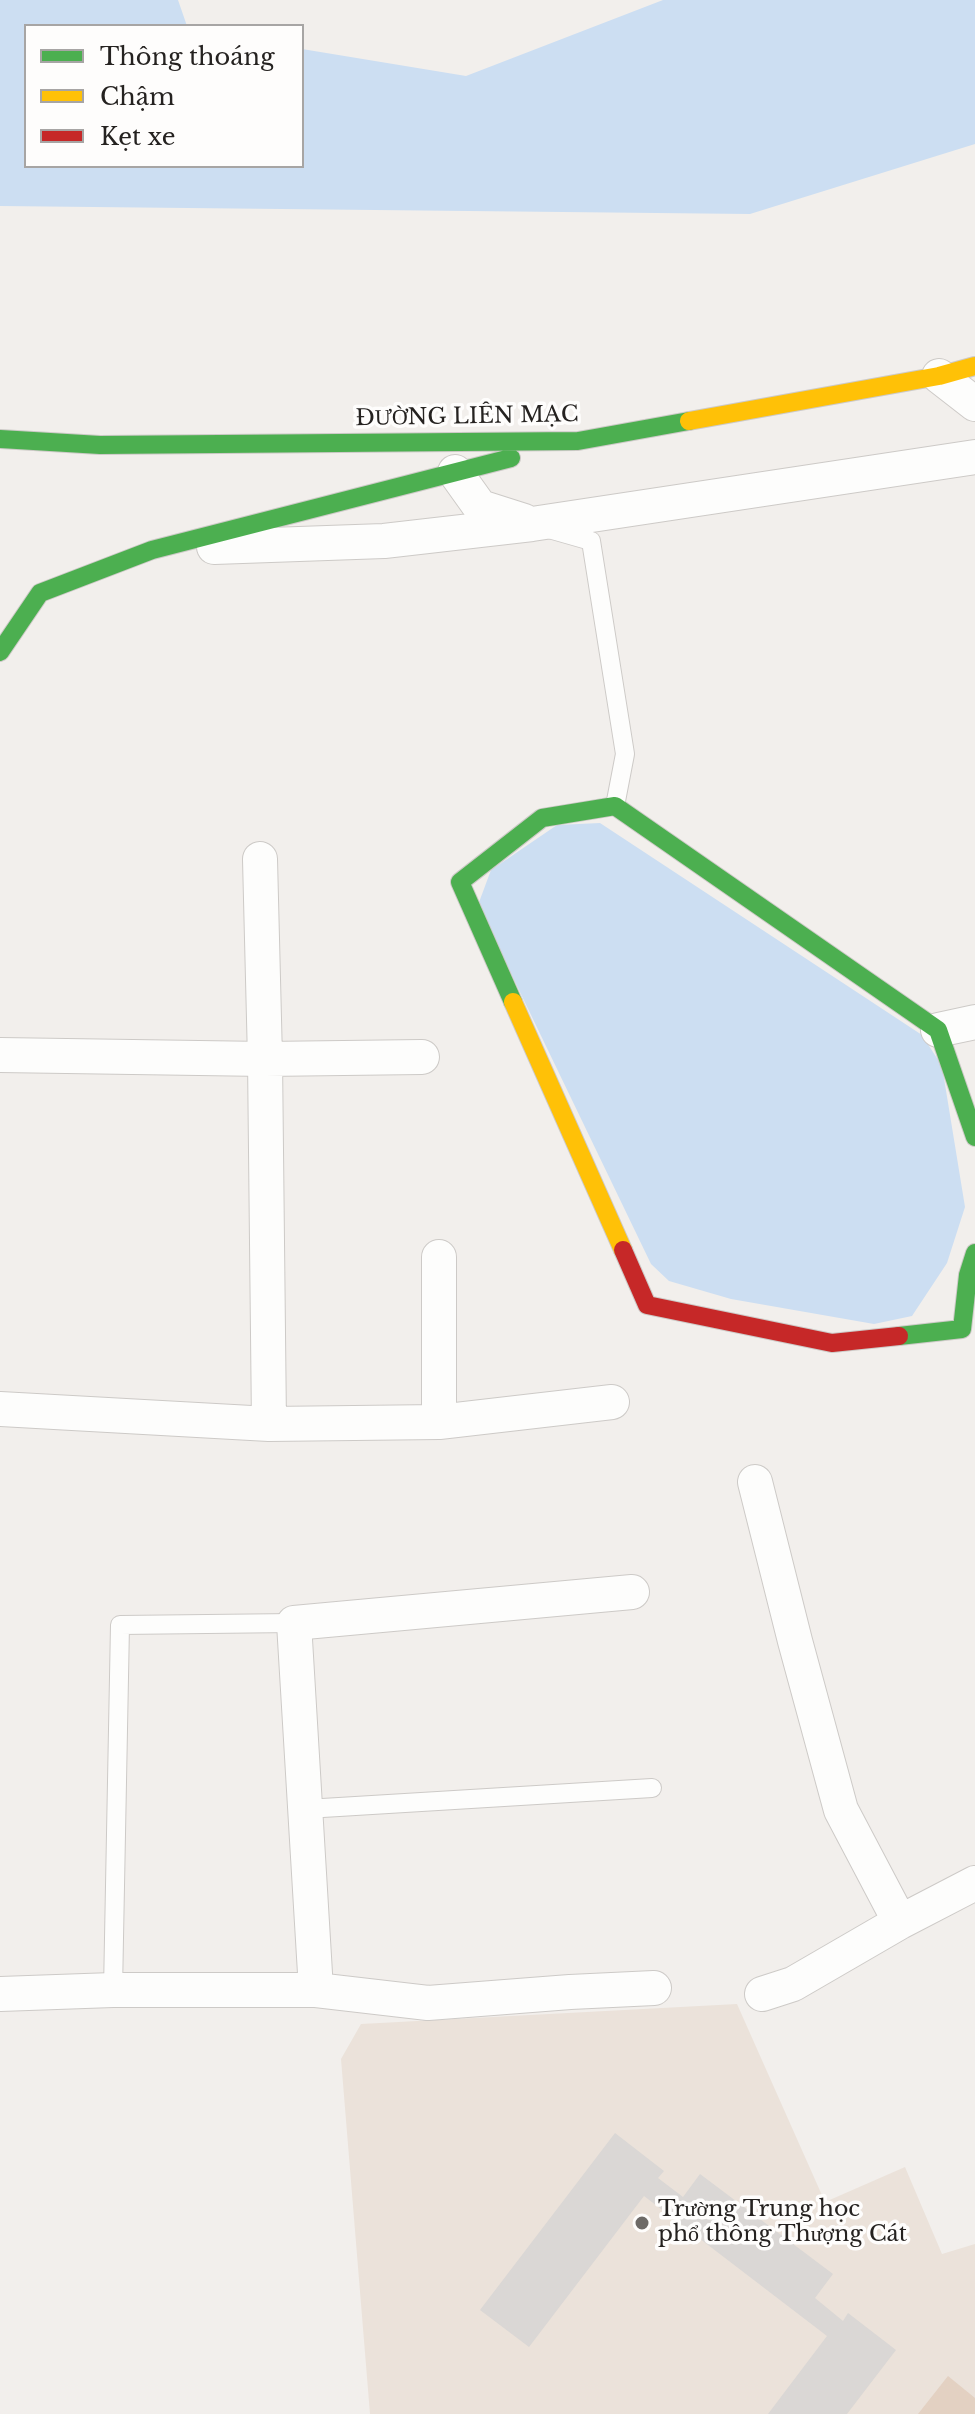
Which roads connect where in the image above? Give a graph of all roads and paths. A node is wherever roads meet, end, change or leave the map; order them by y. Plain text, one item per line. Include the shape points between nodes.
1 (975, 366) edge
2 (939, 376) junction
3 (975, 404) edge
4 (0, 439) edge
5 (578, 441) junction
6 (975, 457) edge
7 (455, 472) junction
8 (532, 524) junction
9 (152, 550) junction
10 (0, 652) edge
11 (615, 806) junction
12 (260, 859) dead end
13 (975, 1022) edge
14 (938, 1030) junction
15 (0, 1055) edge
16 (422, 1057) dead end
17 (265, 1059) junction
18 (975, 1137) edge
19 (975, 1253) edge
20 (439, 1257) dead end
21 (612, 1402) dead end
22 (0, 1409) edge
23 (439, 1422) junction
24 (269, 1424) junction
25 (755, 1482) dead end
26 (632, 1592) dead end
27 (294, 1623) junction
28 (652, 1788) dead end
29 (306, 1809) junction
30 (975, 1883) edge
31 (900, 1922) junction
32 (654, 1988) dead end
33 (113, 1990) junction
34 (316, 1990) junction
35 (0, 1994) edge
36 (762, 1994) dead end

1 - 2 main road, ĐƯỜNG LIÊN MẠC
2 - 3 street
2 - 5 main road, ĐƯỜNG LIÊN MẠC
4 - 5 main road, ĐƯỜNG LIÊN MẠC via 100,445
5 - 7 main road
6 - 8 street
7 - 8 street via 480,507
7 - 9 main road
8 - 9 street via 384,541
8 - 11 lane via 591,541 625,754
9 - 10 main road via 40,593
11 - 14 main road
11 - 19 main road via 542,818 460,882 647,1305 832,1343 962,1329
12 - 17 street
13 - 14 street
14 - 18 main road
15 - 17 street
16 - 17 street
17 - 24 street
20 - 23 street
21 - 23 street
22 - 24 street
23 - 24 street
25 - 31 street via 841,1810
26 - 27 street
27 - 29 street
27 - 33 lane via 120,1625
28 - 29 lane
29 - 34 street
30 - 31 street
31 - 36 street via 793,1984
32 - 34 street via 428,2003
33 - 34 street
33 - 35 street

